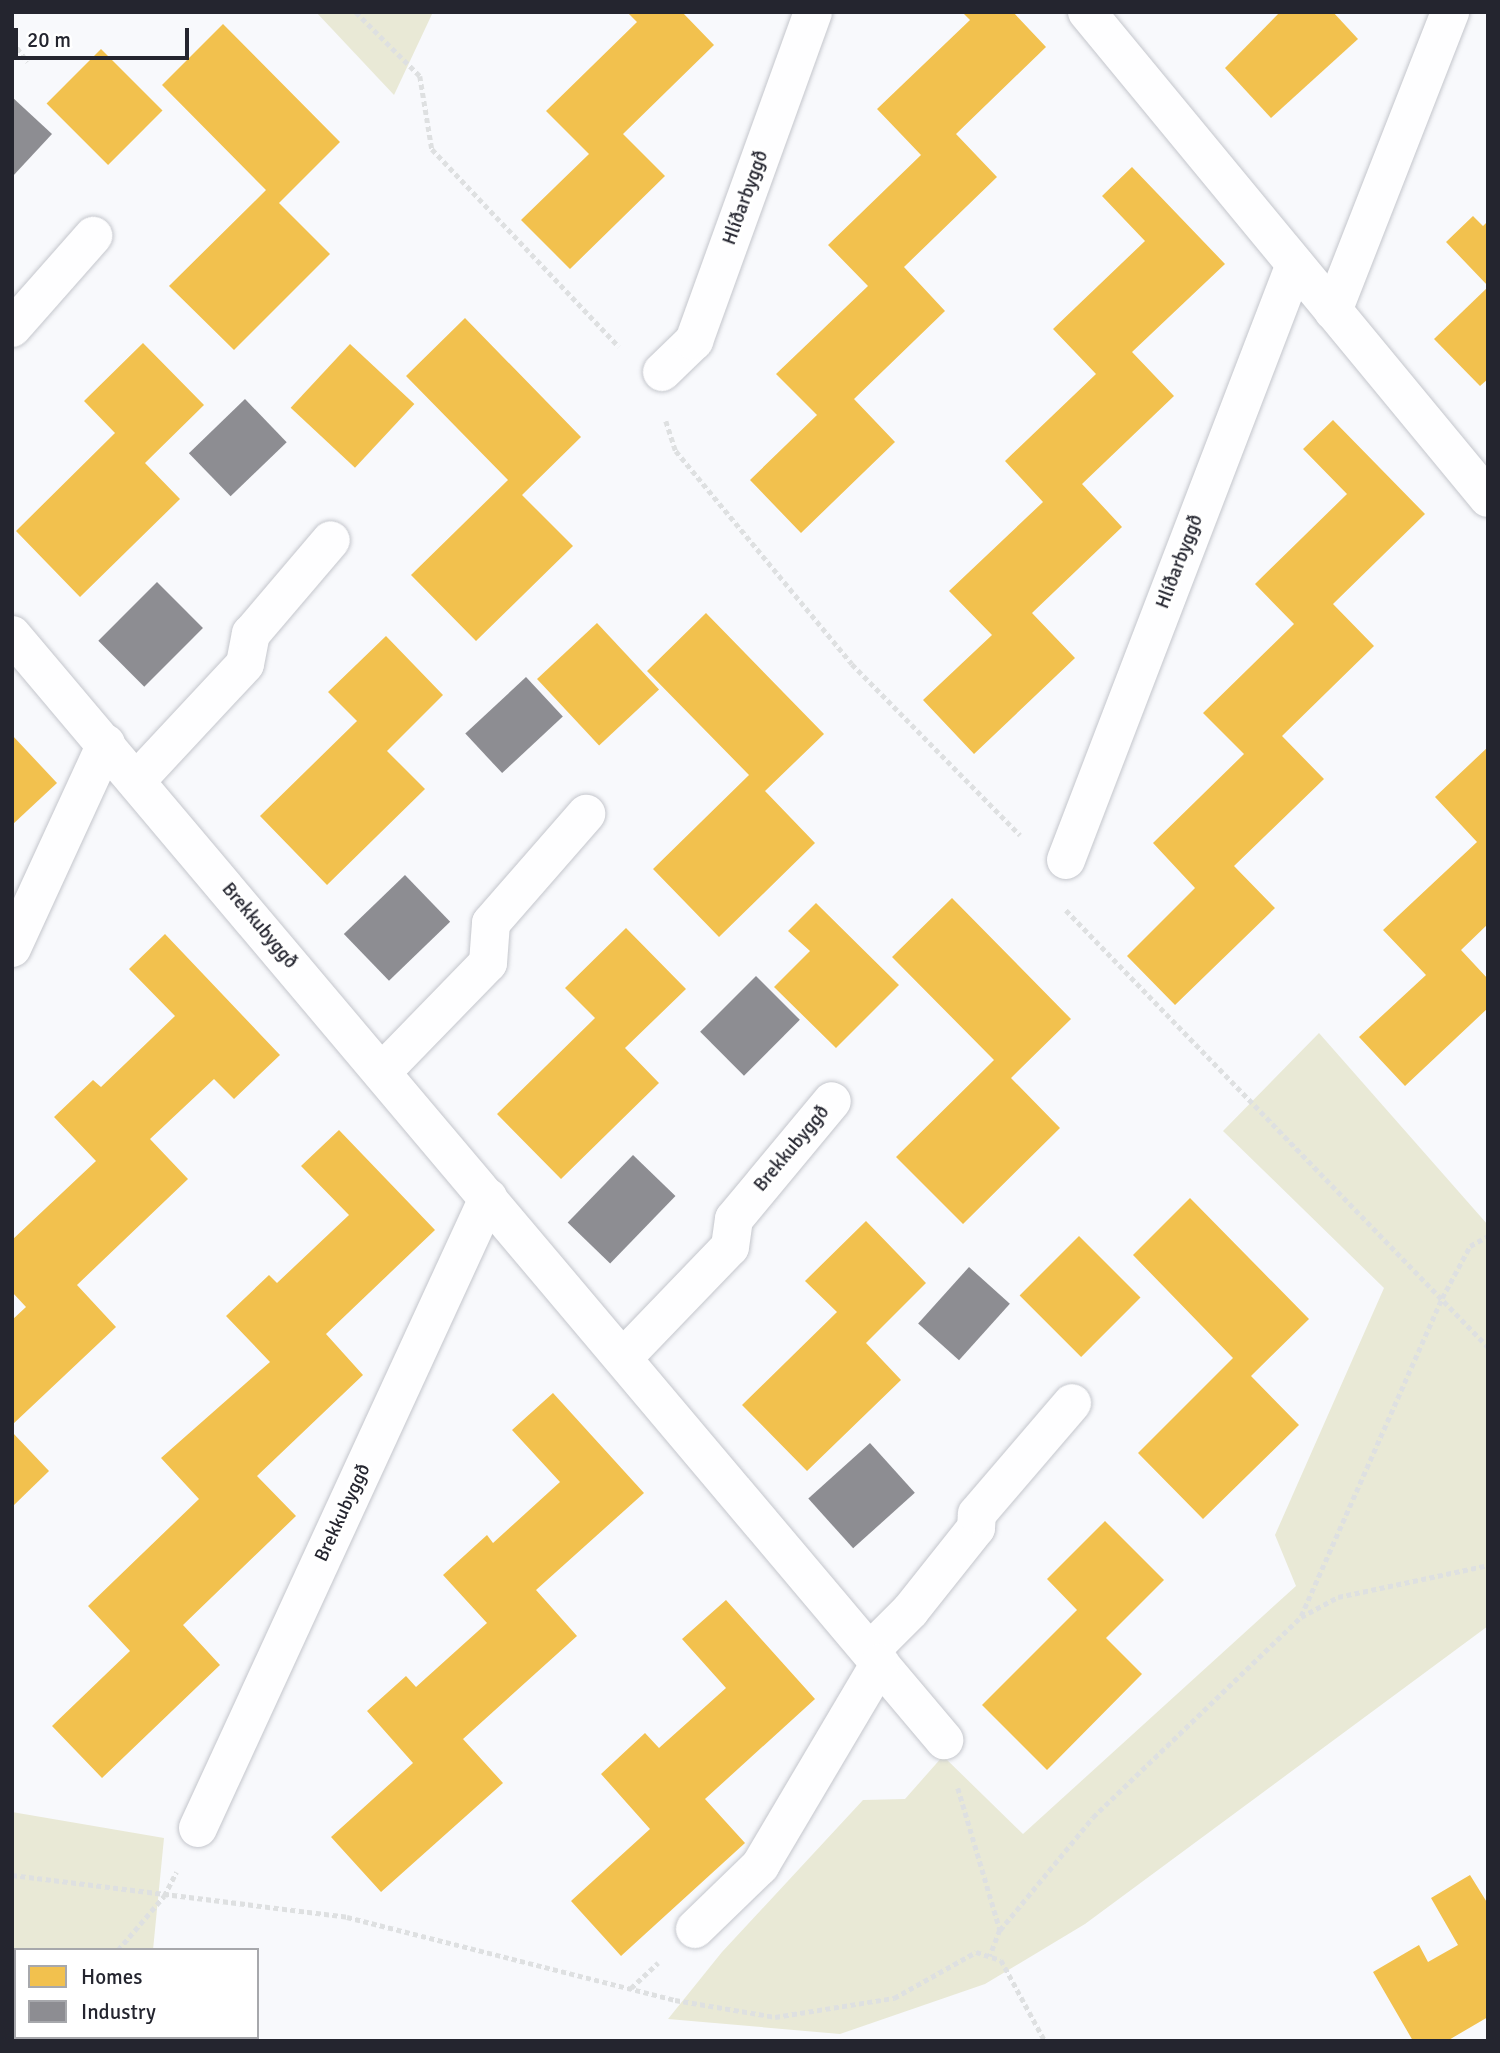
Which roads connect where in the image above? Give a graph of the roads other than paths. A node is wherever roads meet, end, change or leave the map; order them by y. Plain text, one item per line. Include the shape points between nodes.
1 (813, 12) edge
2 (1087, 12) edge
3 (1450, 12) edge
4 (93, 236) dead end
5 (1295, 264) junction
6 (1334, 312) junction
7 (12, 328) edge
8 (662, 372) dead end
9 (1488, 498) edge
10 (331, 540) dead end
11 (12, 635) edge
12 (106, 744) junction
13 (137, 780) junction
14 (586, 814) dead end
15 (1066, 860) dead end
16 (12, 948) edge
17 (382, 1072) junction
18 (832, 1101) dead end
19 (488, 1198) junction
20 (623, 1358) junction
21 (1072, 1403) dead end
22 (875, 1657) junction
23 (944, 1740) road end
24 (198, 1828) dead end
25 (695, 1929) dead end

1 - 8 street, Hlíðarbyggð via 694,341
2 - 5 street
3 - 6 street
4 - 7 street
5 - 6 street
5 - 15 street, Hlíðarbyggð
6 - 9 street
10 - 13 street via 251,634 245,664
11 - 12 street, Brekkubyggð
12 - 13 street, Brekkubyggð
12 - 16 street
13 - 17 street, Brekkubyggð
14 - 17 street via 491,923 488,963
17 - 19 street, Brekkubyggð
18 - 20 street, Brekkubyggð via 734,1219 730,1247
19 - 20 street, Brekkubyggð
19 - 24 street, Brekkubyggð
20 - 22 street, Brekkubyggð
21 - 22 street via 977,1514 976,1528
22 - 23 street, Brekkubyggð
22 - 25 street via 760,1866

